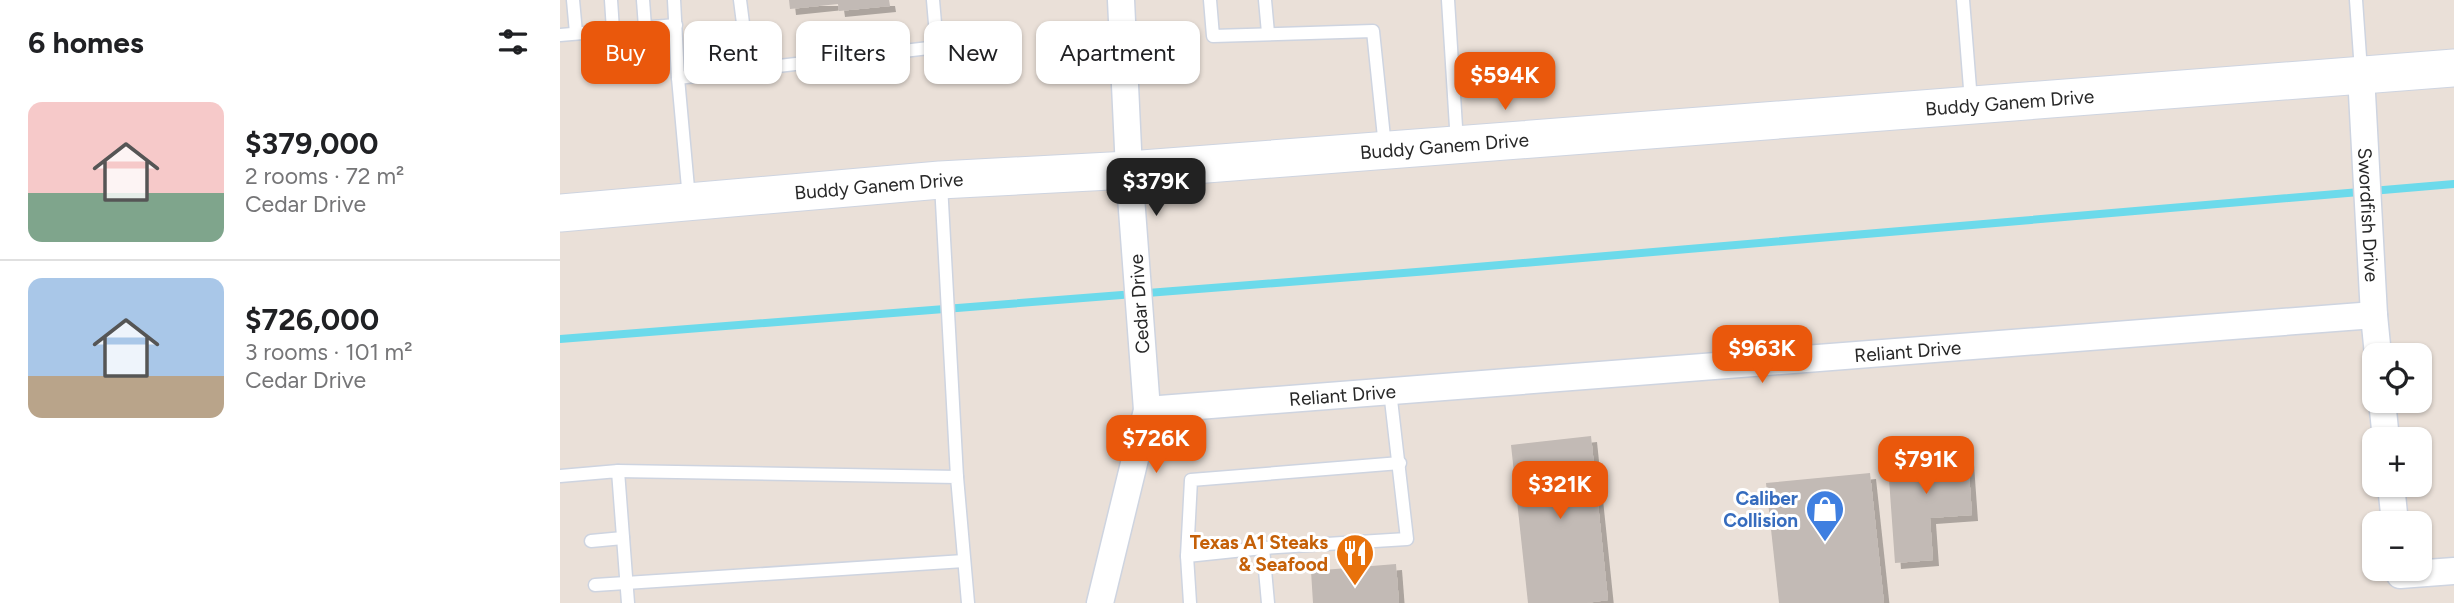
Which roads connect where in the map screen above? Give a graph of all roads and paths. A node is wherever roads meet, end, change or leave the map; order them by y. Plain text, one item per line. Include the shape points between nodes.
1 (573, 0) edge
2 (611, 0) edge
3 (643, 0) edge
4 (674, 0) edge
5 (740, 0) edge
6 (933, 0) edge
7 (1121, 0) edge
8 (1210, 0) edge
9 (1448, 0) edge
10 (1963, 0) edge
11 (2356, 0) edge
12 (1266, 1) edge
13 (612, 21) edge
14 (645, 21) edge
15 (743, 21) edge
16 (676, 24) junction
17 (670, 25) edge
18 (576, 33) junction
19 (581, 33) edge
20 (1268, 33) junction
21 (560, 35) edge
22 (782, 65) edge
23 (2454, 68) edge
24 (2361, 75) junction
25 (684, 77) edge
26 (678, 78) junction
27 (1971, 105) junction
28 (1457, 145) junction
29 (1385, 149) junction
30 (1129, 170) junction
31 (940, 180) junction
32 (690, 203) junction
33 (560, 213) edge
34 (2374, 315) junction
35 (2377, 343) edge
36 (1390, 391) junction
37 (1147, 411) junction
38 (1400, 463) junction
39 (618, 471) junction
40 (560, 476) edge
41 (957, 477) junction
42 (623, 537) junction
43 (591, 541) dead end
44 (1263, 548) junction
45 (1187, 556) junction
46 (964, 561) junction
47 (2432, 571) edge
48 (2454, 571) edge
49 (627, 582) junction
50 (595, 585) dead end
51 (628, 603) edge
52 (968, 603) edge
53 (1100, 603) edge
54 (1190, 603) edge
55 (1268, 603) edge

1 - 18 lane
2 - 13 lane
3 - 14 lane
4 - 16 lane
5 - 15 lane
6 - 22 lane via 937,47
7 - 30 street, Cedar Drive
8 - 20 lane via 1213,36
9 - 28 lane
10 - 27 lane
11 - 24 lane
12 - 20 lane
16 - 17 lane
16 - 26 lane
18 - 19 lane
18 - 21 lane
20 - 29 lane via 1373,31
23 - 24 main road, Buddy Ganem Drive
24 - 27 main road, Buddy Ganem Drive
24 - 34 street, Swordfish Drive
25 - 26 lane
26 - 32 lane
27 - 28 main road, Buddy Ganem Drive
28 - 29 main road, Buddy Ganem Drive
29 - 30 main road, Buddy Ganem Drive
30 - 31 main road, Buddy Ganem Drive
30 - 37 street, Cedar Drive
31 - 32 main road, Buddy Ganem Drive
31 - 41 lane
32 - 33 main road, Buddy Ganem Drive
34 - 35 street, Swordfish Drive
34 - 36 street, Reliant Drive
36 - 37 street, Reliant Drive
36 - 38 lane
37 - 53 street, Cedar Drive
38 - 44 lane via 1407,539
38 - 45 lane via 1191,480
39 - 40 lane
39 - 41 lane
39 - 42 lane
41 - 46 lane
42 - 43 lane
42 - 49 lane
44 - 45 lane
44 - 55 lane
45 - 54 lane
46 - 49 lane
46 - 52 lane
47 - 48 street
49 - 50 lane
49 - 51 lane

